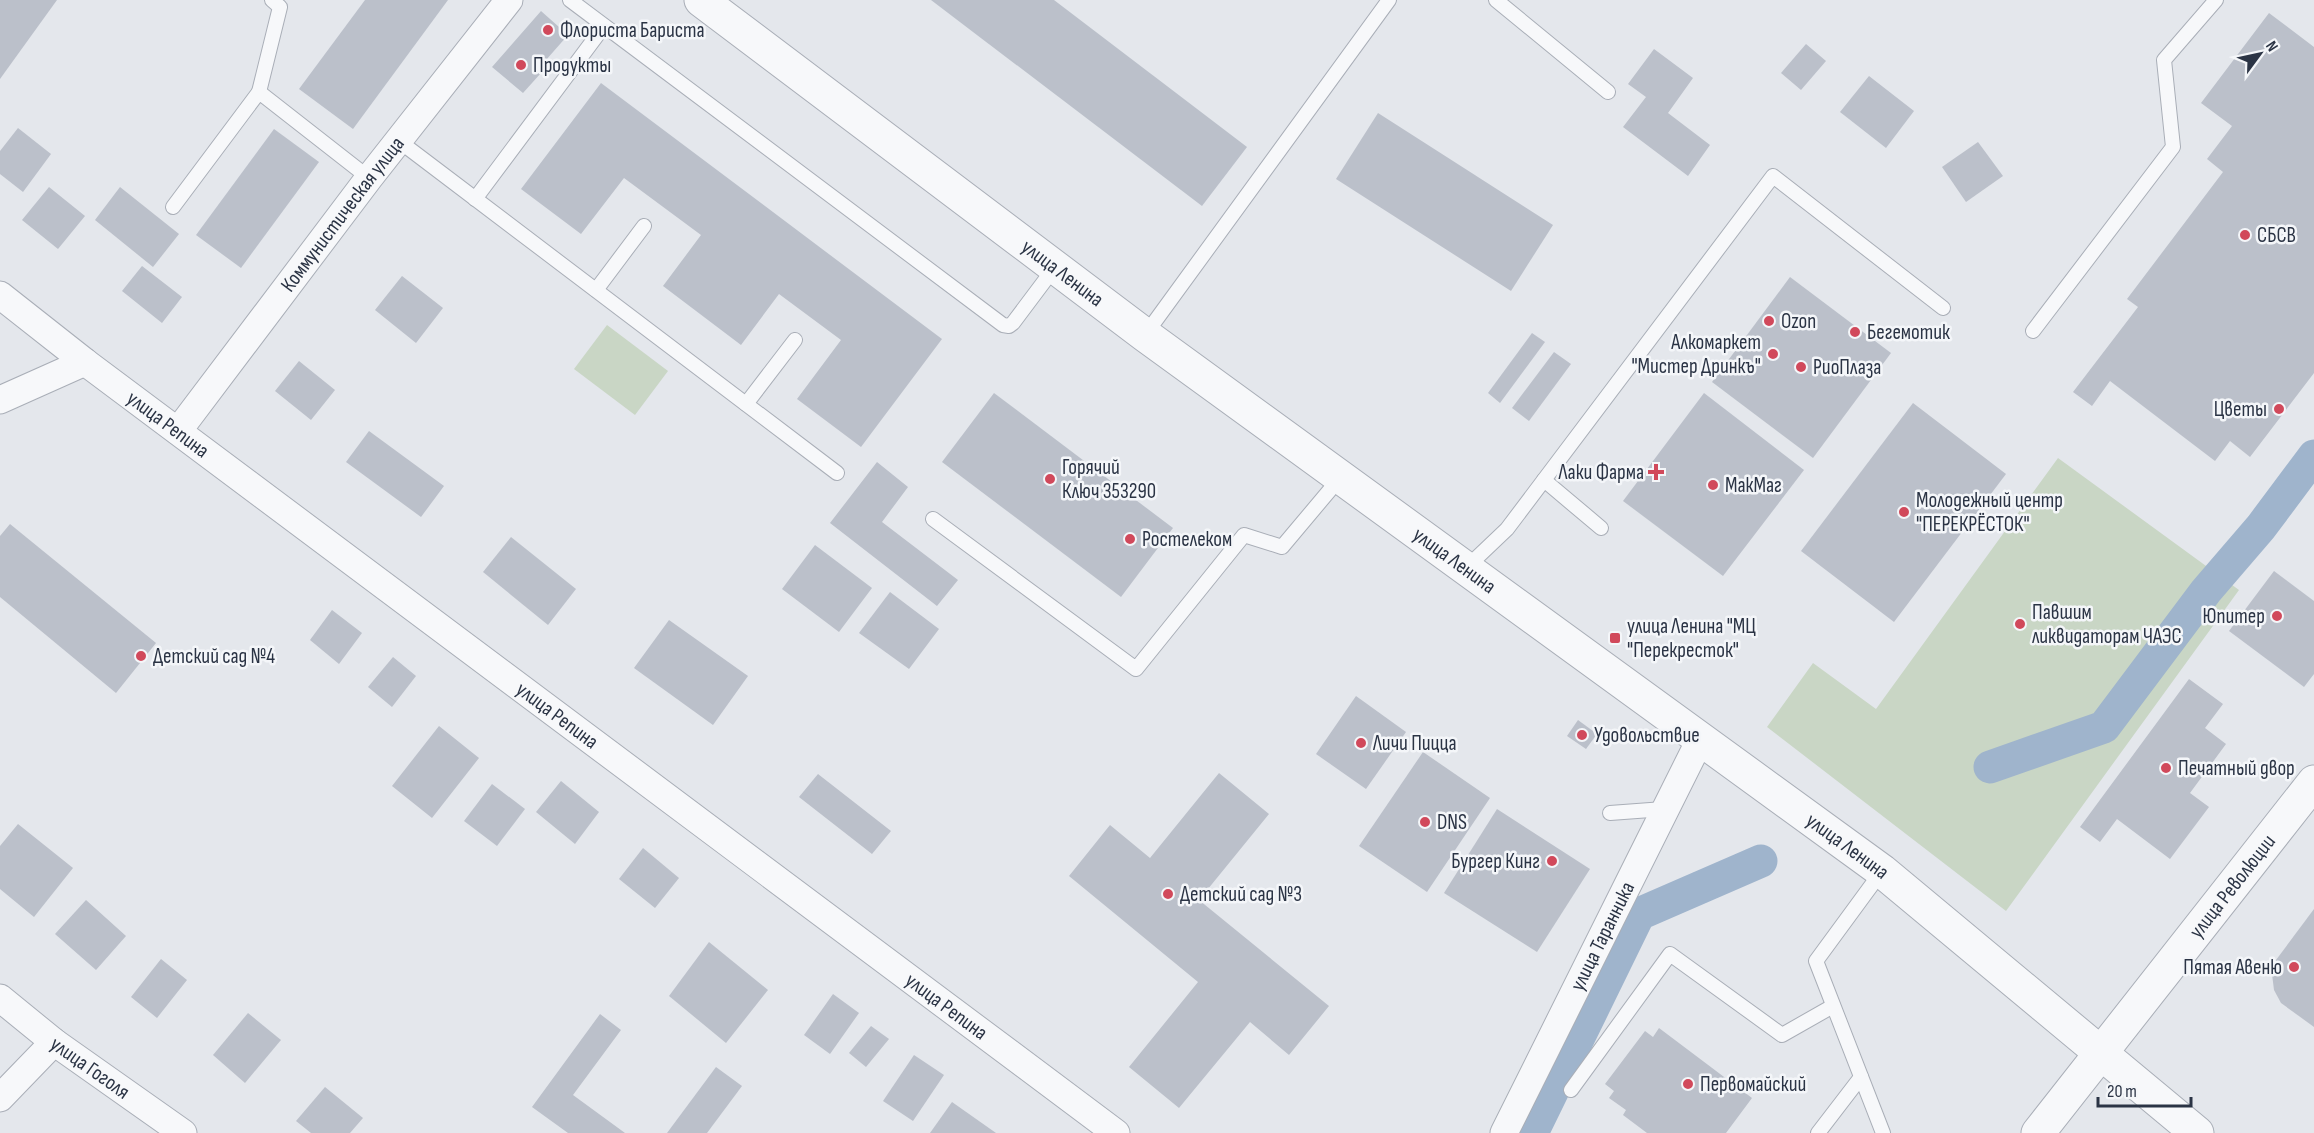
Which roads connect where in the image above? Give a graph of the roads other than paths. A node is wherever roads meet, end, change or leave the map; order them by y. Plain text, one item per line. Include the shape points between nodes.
1 (272, 0) edge
2 (509, 0) edge
3 (570, 0) edge
4 (701, 0) edge
5 (1389, 0) edge
6 (1496, 0) edge
7 (2216, 0) edge
8 (604, 26) junction
9 (259, 92) junction
10 (1608, 92) dead end
11 (399, 141) junction
12 (369, 178) junction
13 (475, 199) junction
14 (173, 207) dead end
15 (645, 226) dead end
16 (1055, 267) junction
17 (596, 290) junction
18 (0, 295) edge
19 (1943, 308) dead end
20 (2033, 331) dead end
21 (1145, 335) junction
22 (795, 340) dead end
23 (85, 362) junction
24 (0, 399) edge
25 (746, 404) junction
26 (178, 431) junction
27 (837, 473) dead end
28 (1340, 478) junction
29 (1544, 480) junction
30 (933, 519) dead end
31 (1601, 528) dead end
32 (1466, 568) junction
33 (1701, 738) junction
34 (2314, 782) edge
35 (1664, 809) junction
36 (1610, 813) dead end
37 (1881, 871) junction
38 (0, 998) edge
39 (1833, 1006) junction
40 (54, 1042) junction
41 (2099, 1054) junction
42 (1861, 1077) junction
43 (1571, 1090) dead end
44 (0, 1098) edge
45 (183, 1133) edge
46 (1116, 1133) edge
47 (1504, 1133) edge
48 (1818, 1133) edge
49 (1883, 1133) edge
50 (2038, 1133) edge
51 (2197, 1133) edge

1 - 9 lane via 280,7
2 - 11 street, Коммунистическая улица
3 - 8 lane
4 - 16 street, улица Ленина
5 - 21 lane
6 - 10 lane
7 - 20 lane via 2164,60 2173,147
8 - 13 lane
8 - 16 lane via 1003,325 1013,323
9 - 12 lane
9 - 14 lane
11 - 12 street, Коммунистическая улица
11 - 13 lane
12 - 26 street, Коммунистическая улица
13 - 17 lane
15 - 17 lane
16 - 21 street, улица Ленина
17 - 25 lane
18 - 23 street, улица Репина
19 - 29 lane via 1773,176
21 - 28 street, улица Ленина
22 - 25 lane
23 - 24 street
23 - 26 street, улица Репина
25 - 27 lane
26 - 46 street, улица Репина
28 - 30 lane via 1282,547 1244,535 1136,669
28 - 32 street, улица Ленина
29 - 31 lane
29 - 32 lane via 1507,529
32 - 33 street, улица Ленина
33 - 35 street, улица Таранника
33 - 37 street, улица Ленина
34 - 41 street, улица Революции
35 - 36 lane
35 - 47 street, улица Таранника
37 - 39 lane via 1816,961
37 - 41 street, улица Ленина
38 - 40 street, улица Гоголя
39 - 42 lane
39 - 43 lane via 1782,1035 1670,954
40 - 44 street
40 - 45 street, улица Гоголя
41 - 50 street, улица Революции
41 - 51 street, улица Ленина
42 - 48 lane
42 - 49 lane

